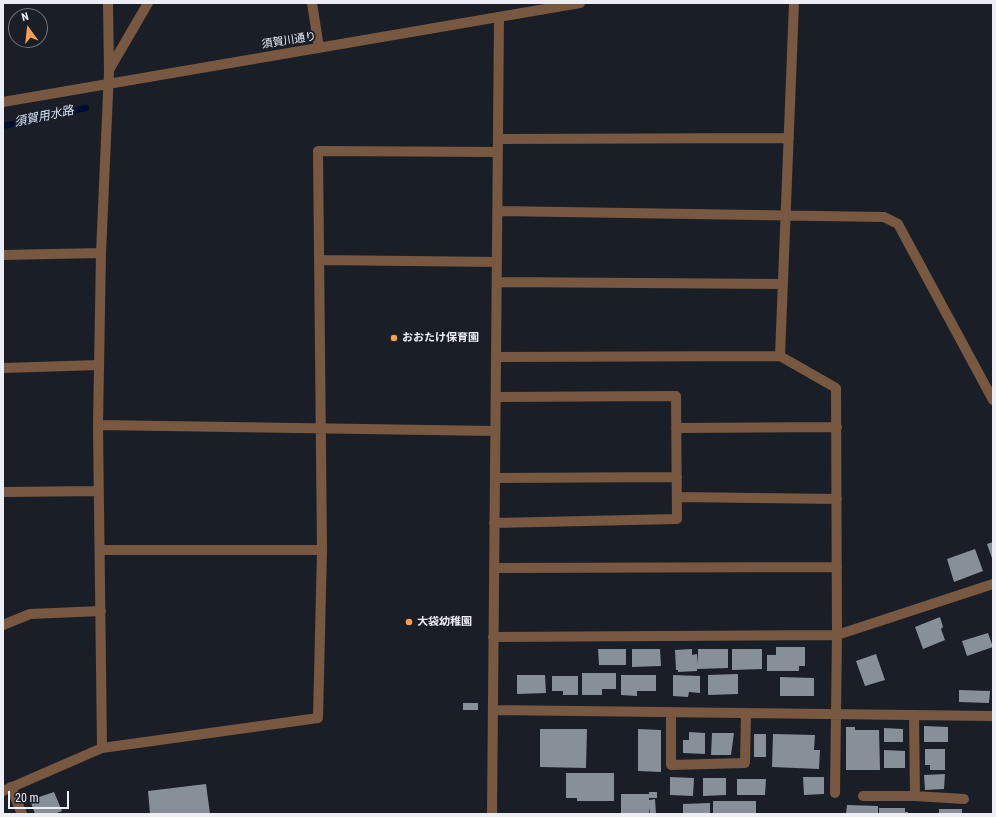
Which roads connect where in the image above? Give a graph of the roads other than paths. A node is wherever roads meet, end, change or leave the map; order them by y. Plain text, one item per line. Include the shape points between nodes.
1 (108, 3) edge
2 (148, 3) edge
3 (312, 3) edge
4 (580, 3) edge
5 (794, 3) edge
6 (499, 18) junction
7 (320, 48) junction
8 (109, 70) junction
9 (108, 84) junction
10 (3, 102) edge
11 (789, 138) junction
12 (498, 139) junction
13 (498, 152) junction
14 (498, 210) junction
15 (786, 216) junction
16 (101, 253) junction
17 (3, 255) edge
18 (319, 260) junction
19 (497, 262) junction
20 (497, 282) junction
21 (783, 284) junction
22 (780, 356) junction
23 (496, 357) junction
24 (99, 366) junction
25 (3, 368) edge
26 (496, 397) junction
27 (993, 400) edge
28 (98, 425) junction
29 (837, 427) junction
30 (676, 428) junction
31 (321, 429) junction
32 (495, 431) junction
33 (677, 477) junction
34 (495, 478) junction
35 (3, 492) edge
36 (99, 492) junction
37 (677, 498) junction
38 (837, 499) junction
39 (494, 523) junction
40 (100, 550) junction
41 (322, 550) junction
42 (837, 567) junction
43 (494, 568) junction
44 (993, 584) edge
45 (101, 611) junction
46 (3, 625) edge
47 (837, 635) junction
48 (493, 637) junction
49 (493, 710) junction
50 (746, 713) junction
51 (671, 714) junction
52 (836, 714) junction
53 (914, 715) junction
54 (993, 716) edge
55 (102, 748) junction
56 (7, 789) edge
57 (835, 793) dead end
58 (863, 796) dead end
59 (915, 796) junction
60 (964, 799) dead end
61 (22, 814) edge
62 (492, 814) edge

1 - 8 street
2 - 8 street
3 - 7 street
4 - 6 street, 須賀川通り
5 - 11 street
6 - 7 street, 須賀川通り
6 - 12 street
7 - 9 street, 須賀川通り
8 - 9 street
9 - 10 street, 須賀川通り
9 - 16 street
11 - 12 street
11 - 15 street
12 - 13 street
13 - 14 street
13 - 18 street via 318,151
14 - 15 street
14 - 19 street
15 - 21 street
15 - 27 street via 884,217 898,224
16 - 17 street
16 - 24 street
18 - 19 street
18 - 31 street
19 - 20 street
20 - 21 street
20 - 23 street
21 - 22 street
22 - 23 street
22 - 29 street via 836,388
23 - 26 street
24 - 25 street
24 - 28 street
26 - 30 street via 676,396
26 - 32 street
28 - 31 street
28 - 36 street
29 - 30 street
29 - 38 street
30 - 33 street
31 - 32 street
31 - 41 street
32 - 34 street
33 - 34 street
33 - 37 street
34 - 39 street
35 - 36 street
36 - 40 street
37 - 38 street
37 - 39 street via 677,519
38 - 42 street
39 - 43 street
40 - 41 street
40 - 45 street
41 - 55 street via 318,718
42 - 43 street
42 - 47 street
43 - 48 street
44 - 47 street
45 - 46 street via 30,614
45 - 55 street
47 - 48 street
47 - 52 street
48 - 49 street
49 - 51 street
49 - 62 street
50 - 51 street
50 - 51 street via 745,763 671,765
50 - 52 street
52 - 53 street
52 - 57 street
53 - 54 street
53 - 59 street
55 - 56 street
56 - 61 street
58 - 59 street
59 - 60 street

